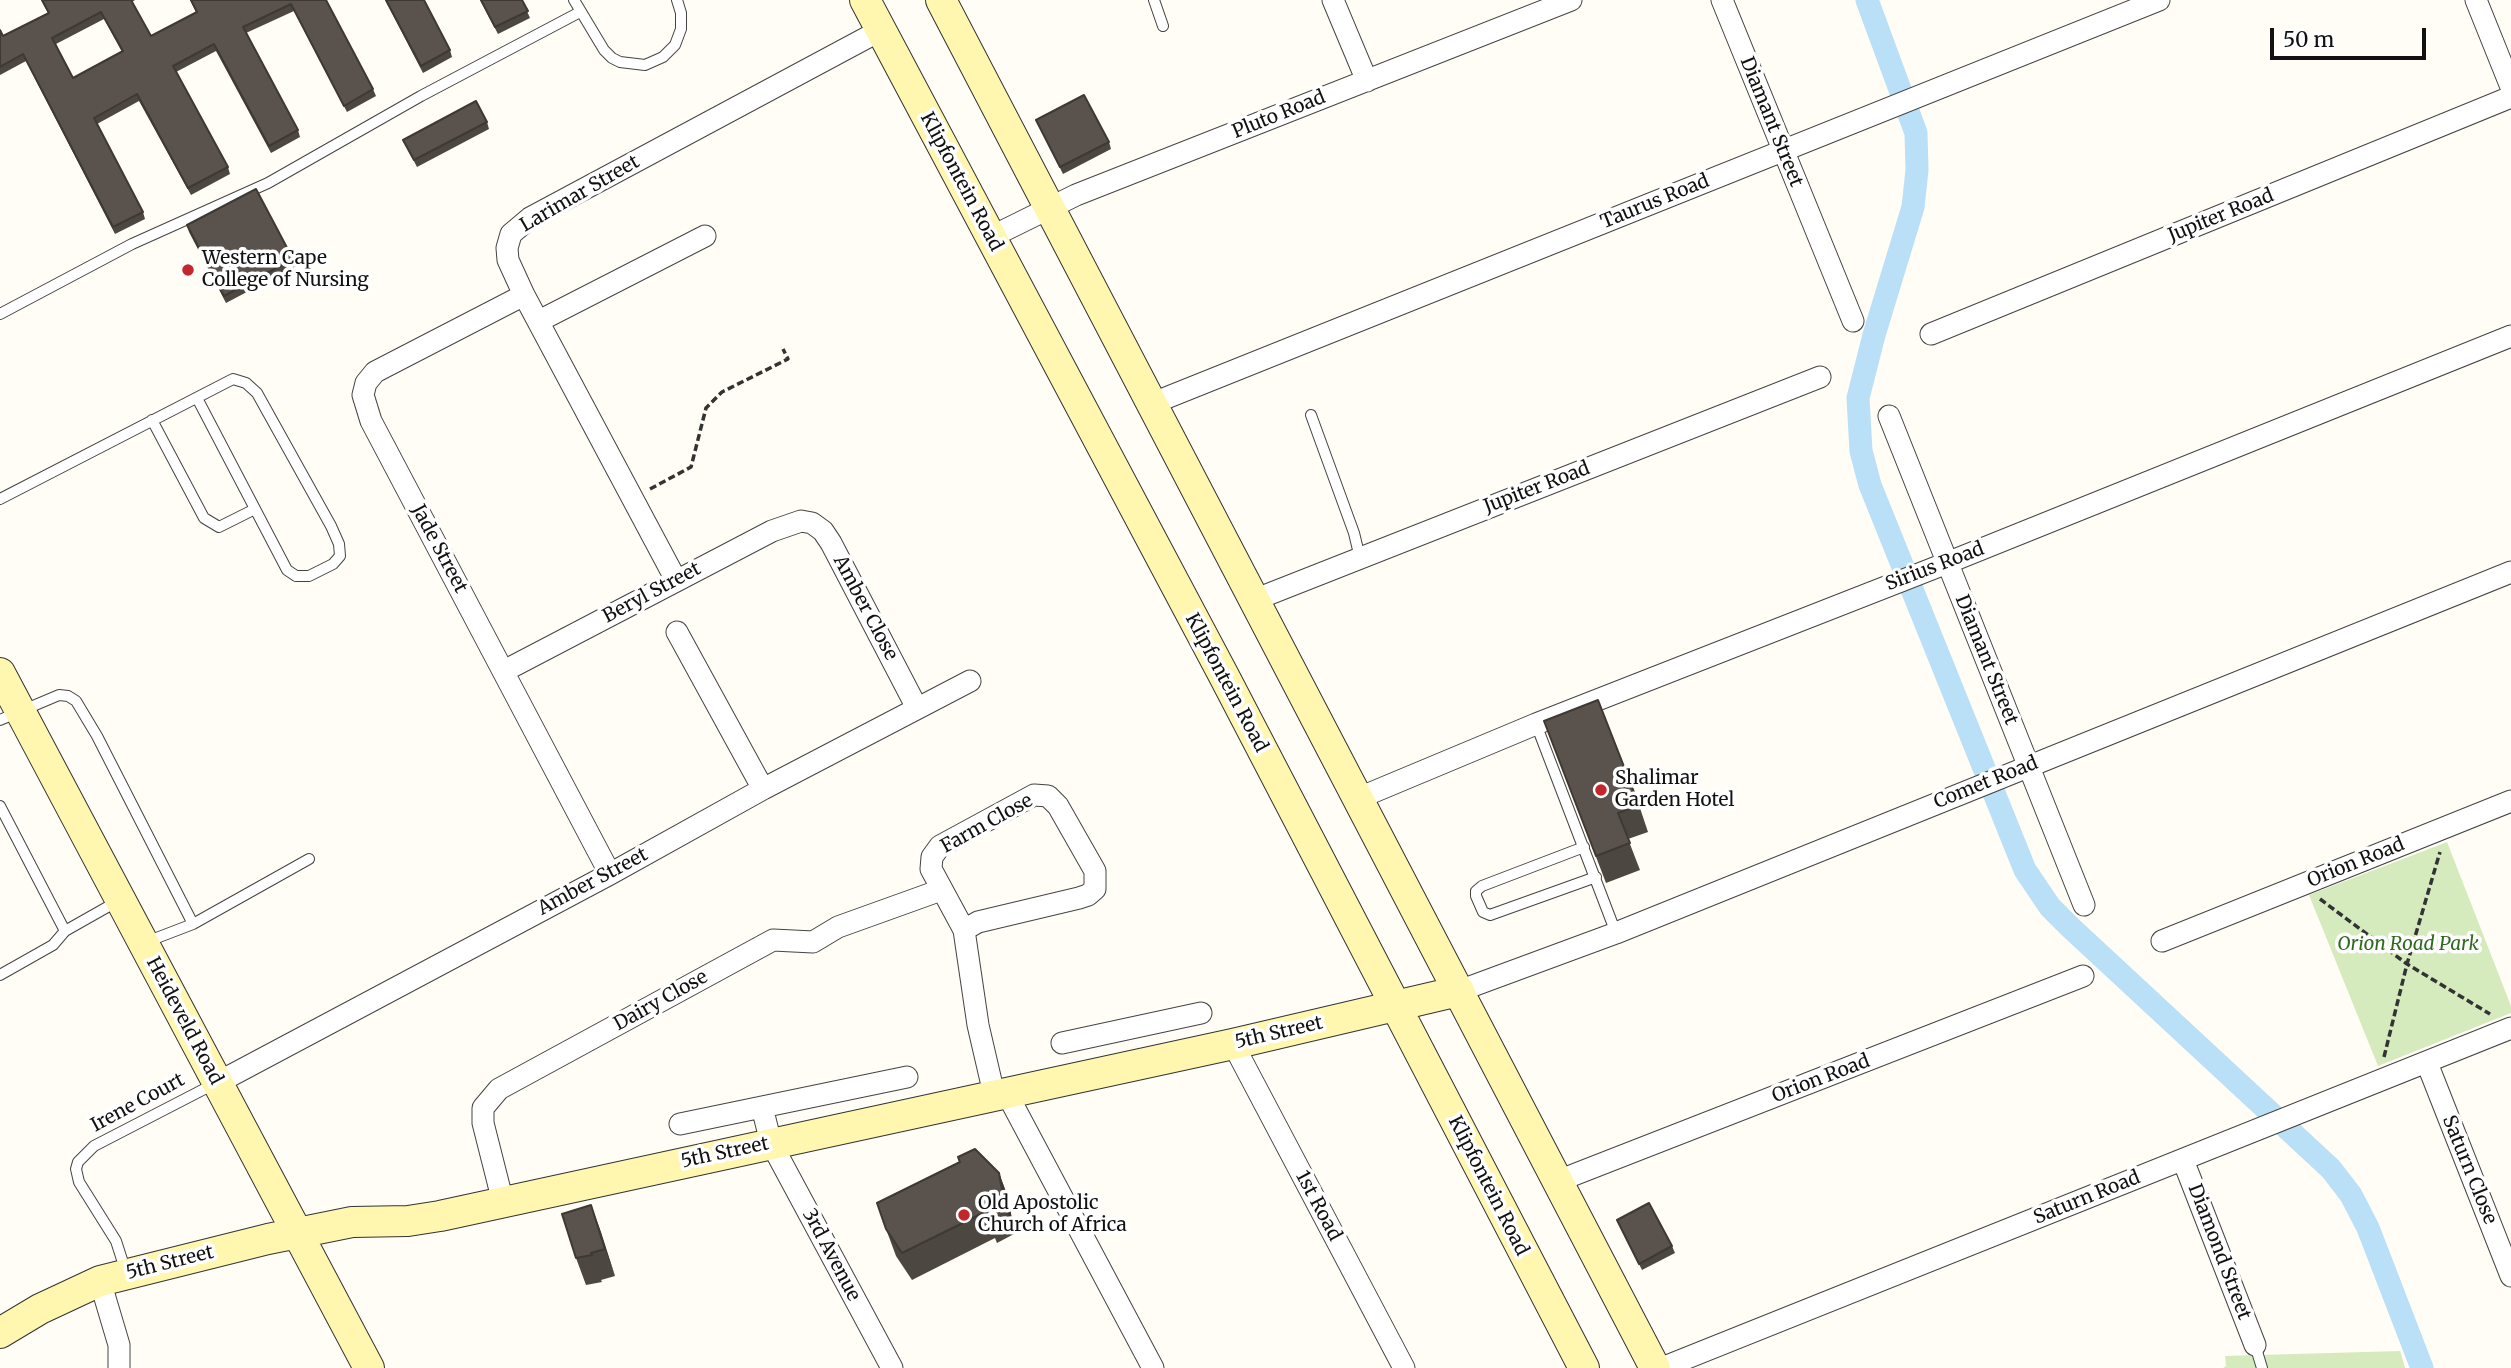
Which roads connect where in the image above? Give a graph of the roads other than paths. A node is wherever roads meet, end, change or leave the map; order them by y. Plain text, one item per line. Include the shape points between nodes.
1 (574, 0) edge
2 (677, 0) edge
3 (865, 0) edge
4 (941, 0) edge
5 (1154, 0) edge
6 (1333, 0) edge
7 (1570, 0) edge
8 (1722, 0) edge
9 (2159, 0) edge
10 (2476, 0) edge
11 (580, 12) junction
12 (1163, 26) dead end
13 (881, 30) junction
14 (1367, 81) junction
15 (2511, 87) edge
16 (2511, 97) edge
17 (1782, 151) junction
18 (1049, 208) junction
19 (705, 236) dead end
20 (991, 237) junction
21 (524, 295) junction
22 (0, 314) edge
23 (539, 321) junction
24 (1853, 321) dead end
25 (1931, 334) dead end
26 (2511, 336) edge
27 (1820, 377) dead end
28 (197, 398) junction
29 (1151, 404) junction
30 (1311, 415) dead end
31 (1889, 416) dead end
32 (152, 420) junction
33 (0, 499) edge
34 (255, 509) junction
35 (801, 521) joint
36 (1360, 558) junction
37 (1947, 563) junction
38 (2511, 572) edge
39 (676, 580) junction
40 (1254, 600) junction
41 (677, 632) dead end
42 (504, 671) junction
43 (0, 673) edge
44 (970, 681) dead end
45 (917, 708) junction
46 (10, 715) edge
47 (1536, 724) junction
48 (2028, 766) junction
49 (763, 789) junction
50 (1359, 798) junction
51 (2511, 801) edge
52 (0, 806) edge
53 (1584, 847) junction
54 (309, 859) dead end
55 (610, 874) junction
56 (1596, 877) junction
57 (941, 890) junction
58 (120, 900) junction
59 (2084, 905) dead end
60 (193, 924) junction
61 (964, 930) junction
62 (65, 931) junction
63 (1616, 933) junction
64 (2162, 941) dead end
65 (143, 943) junction
66 (0, 975) edge
67 (2083, 976) dead end
68 (1459, 991) junction
69 (1396, 1005) junction
70 (1201, 1013) dead end
71 (2508, 1029) edge
72 (1120, 1031) junction
73 (1062, 1043) dead end
74 (1233, 1044) junction
75 (2427, 1063) junction
76 (1126, 1067) junction
77 (907, 1077) dead end
78 (217, 1083) junction
79 (1000, 1093) junction
80 (762, 1107) junction
81 (680, 1124) dead end
82 (771, 1143) junction
83 (2183, 1160) junction
84 (1558, 1181) junction
85 (503, 1202) junction
86 (297, 1233) junction
87 (2511, 1276) edge
88 (113, 1277) junction
89 (0, 1333) edge
90 (2255, 1345) joint
91 (120, 1368) edge
92 (369, 1368) edge
93 (892, 1368) edge
94 (1153, 1368) edge
95 (1404, 1368) edge
96 (1584, 1368) edge
97 (1655, 1368) edge
98 (1662, 1368) edge
99 (2262, 1368) edge

1 - 11 lane
2 - 11 lane via 681,29 675,45 645,65 612,58
3 - 13 main road, Klipfontein Road
4 - 18 main road
5 - 12 lane
6 - 14 street
7 - 14 street, Pluto Road
8 - 17 street, Diamant Street
9 - 17 street, Taurus Road
10 - 15 street
11 - 22 lane via 268,183 132,244
13 - 20 main road, Klipfontein Road
13 - 21 street, Larimar Street via 520,225 506,248
14 - 18 street, Pluto Road
16 - 25 street, Jupiter Road
17 - 24 street, Diamant Street
17 - 29 street, Taurus Road
18 - 20 street, Pluto Road
18 - 29 main road
19 - 23 street
20 - 69 main road, Klipfontein Road
21 - 23 street, Larimar Street
21 - 42 street, Jade Street via 375,372 363,395 371,421
23 - 39 street, Larimar Street
26 - 37 street, Sirius Road
27 - 36 street, Jupiter Road
28 - 32 lane
28 - 34 lane
28 - 34 lane via 233,379 257,393 331,526 340,556 309,576 296,576 287,570
29 - 40 main road
30 - 36 lane
31 - 37 street, Diamant Street
32 - 33 lane
32 - 34 lane via 204,518 219,527
35 - 39 street, Beryl Street
35 - 45 street, Amber Close via 823,531 831,543
36 - 40 street, Jupiter Road
37 - 47 street, Sirius Road
37 - 48 street, Diamant Street
38 - 48 street, Comet Road
39 - 42 street, Beryl Street
40 - 50 main road
41 - 49 street
42 - 55 street, Jade Street
43 - 46 main road, Heideveld Road
44 - 45 street, Amber Street
45 - 49 street, Amber Street
46 - 58 main road, Heideveld Road
46 - 60 lane via 59,695 76,701
47 - 50 street, Sirius Road
47 - 53 lane
48 - 59 street, Diamant Street
48 - 63 street, Comet Road
49 - 55 street, Amber Street
50 - 68 main road
51 - 64 street, Orion Road
52 - 62 lane
53 - 56 lane
53 - 56 lane via 1482,886 1476,896 1483,912 1490,915
54 - 60 lane
55 - 78 street, Amber Street
56 - 63 lane
57 - 61 street, Farm Close
57 - 61 street, Farm Close via 931,869 940,846 1034,795 1048,796 1058,806 1095,871 1095,888 1079,898 978,922
57 - 85 street, Dairy Close via 838,927 813,942 774,940 499,1089 483,1108 483,1123
58 - 62 lane
58 - 65 main road, Heideveld Road
60 - 65 lane
61 - 79 street, Farm Close via 978,1025
62 - 66 lane via 53,945
63 - 68 street, Comet Road
65 - 78 main road, Heideveld Road
67 - 84 street, Orion Road
68 - 69 main road, 5th Street
68 - 84 main road
69 - 74 main road, 5th Street
69 - 96 main road, Klipfontein Road
70 - 72 street
71 - 75 street, Saturn Road
72 - 73 street
72 - 76 street
74 - 76 main road, 5th Street
74 - 95 street, 1st Road
75 - 83 street, Saturn Road
75 - 87 street, Saturn Close
76 - 79 main road, 5th Street
77 - 80 street
78 - 86 main road, Heideveld Road
78 - 88 lane, Irene Court via 93,1146 78,1162 79,1182 116,1241
79 - 82 main road, 5th Street
79 - 94 street, Farm Close
80 - 81 street
80 - 82 street, 3rd Avenue
82 - 85 main road, 5th Street
82 - 93 street, 3rd Avenue
83 - 90 street, Diamond Street
83 - 98 street, Saturn Road
84 - 97 main road
85 - 86 main road, 5th Street via 408,1221 352,1222
86 - 88 main road, 5th Street
86 - 92 main road, Heideveld Road
88 - 89 main road, 5th Street via 40,1309
88 - 91 street
90 - 99 lane

